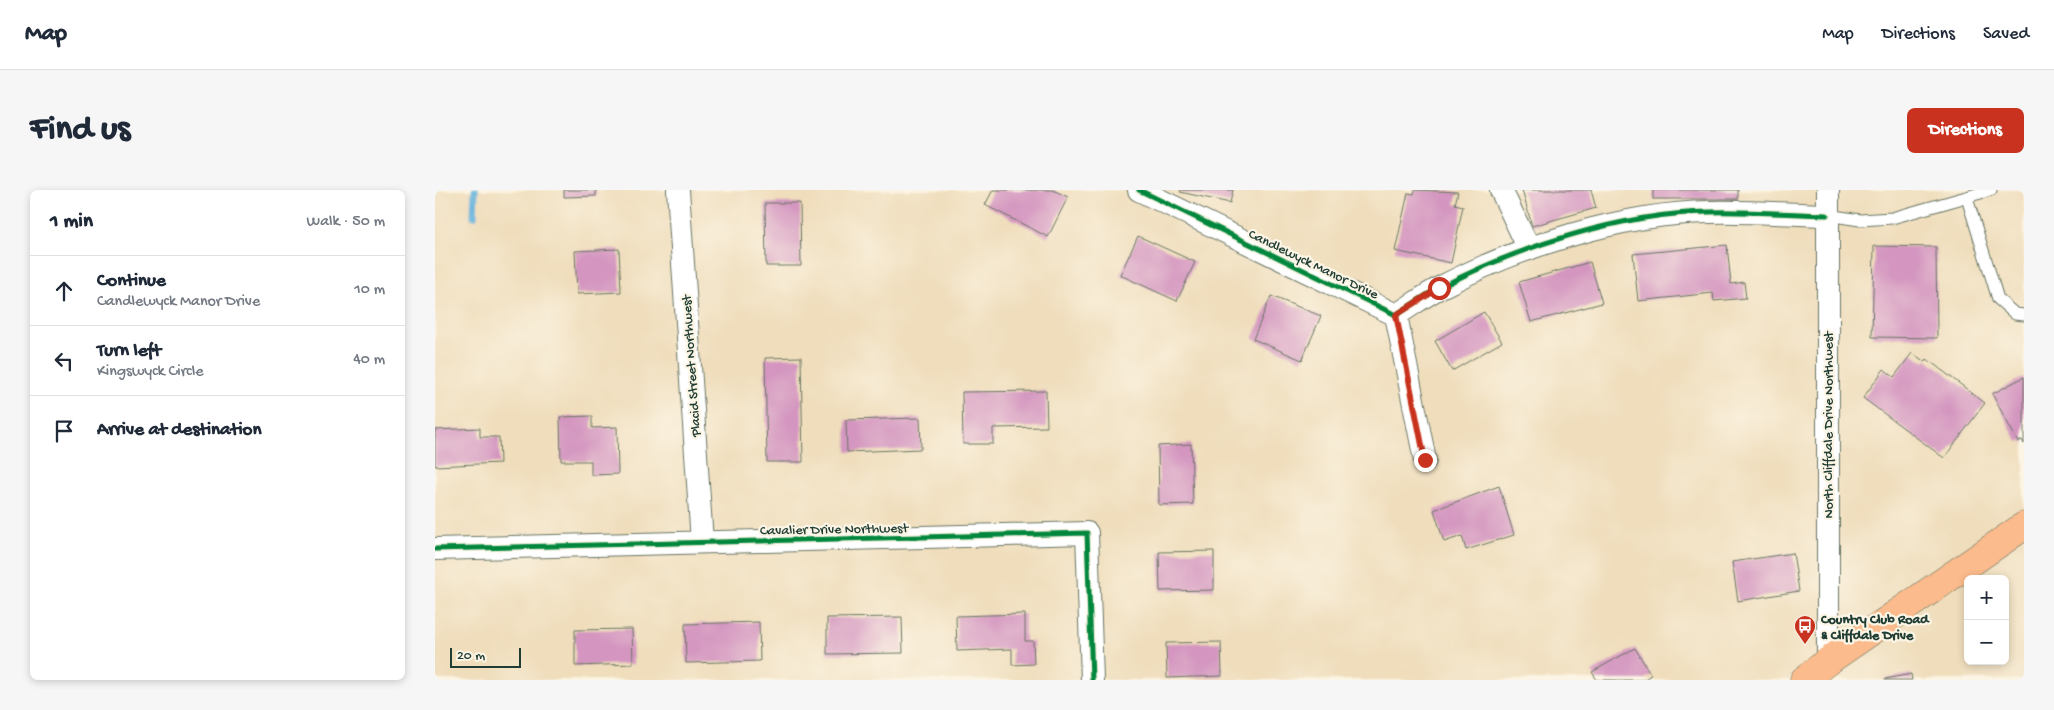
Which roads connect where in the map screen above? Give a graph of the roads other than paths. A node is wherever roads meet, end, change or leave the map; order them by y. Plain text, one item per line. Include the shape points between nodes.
1 (678, 190) edge
2 (1501, 190) edge
3 (1827, 190) edge
4 (1991, 190) edge
5 (1147, 192) edge
6 (1967, 198) junction
7 (1827, 215) junction
8 (1529, 249) junction
9 (1396, 315) junction
10 (2024, 315) edge
11 (1425, 460) dead end
12 (2024, 526) edge
13 (702, 542) junction
14 (435, 549) edge
15 (1827, 661) junction
16 (1092, 680) edge
17 (1804, 680) edge

1 - 13 street, Placid Street Northwest
2 - 8 street
3 - 7 street, North Cliffdale Drive Northwest
4 - 6 lane
5 - 9 street, Candlewyck Manor Drive
6 - 7 lane via 1892,218 1861,220
6 - 10 lane via 1998,299 2015,314
7 - 8 street via 1708,212 1644,219 1580,233
7 - 15 street, North Cliffdale Drive Northwest
8 - 9 street via 1488,264 1439,288
9 - 11 street
12 - 15 main road
13 - 14 street, Cavalier Drive Northwest
13 - 16 street, Cavalier Drive Northwest via 1087,533
15 - 17 main road

